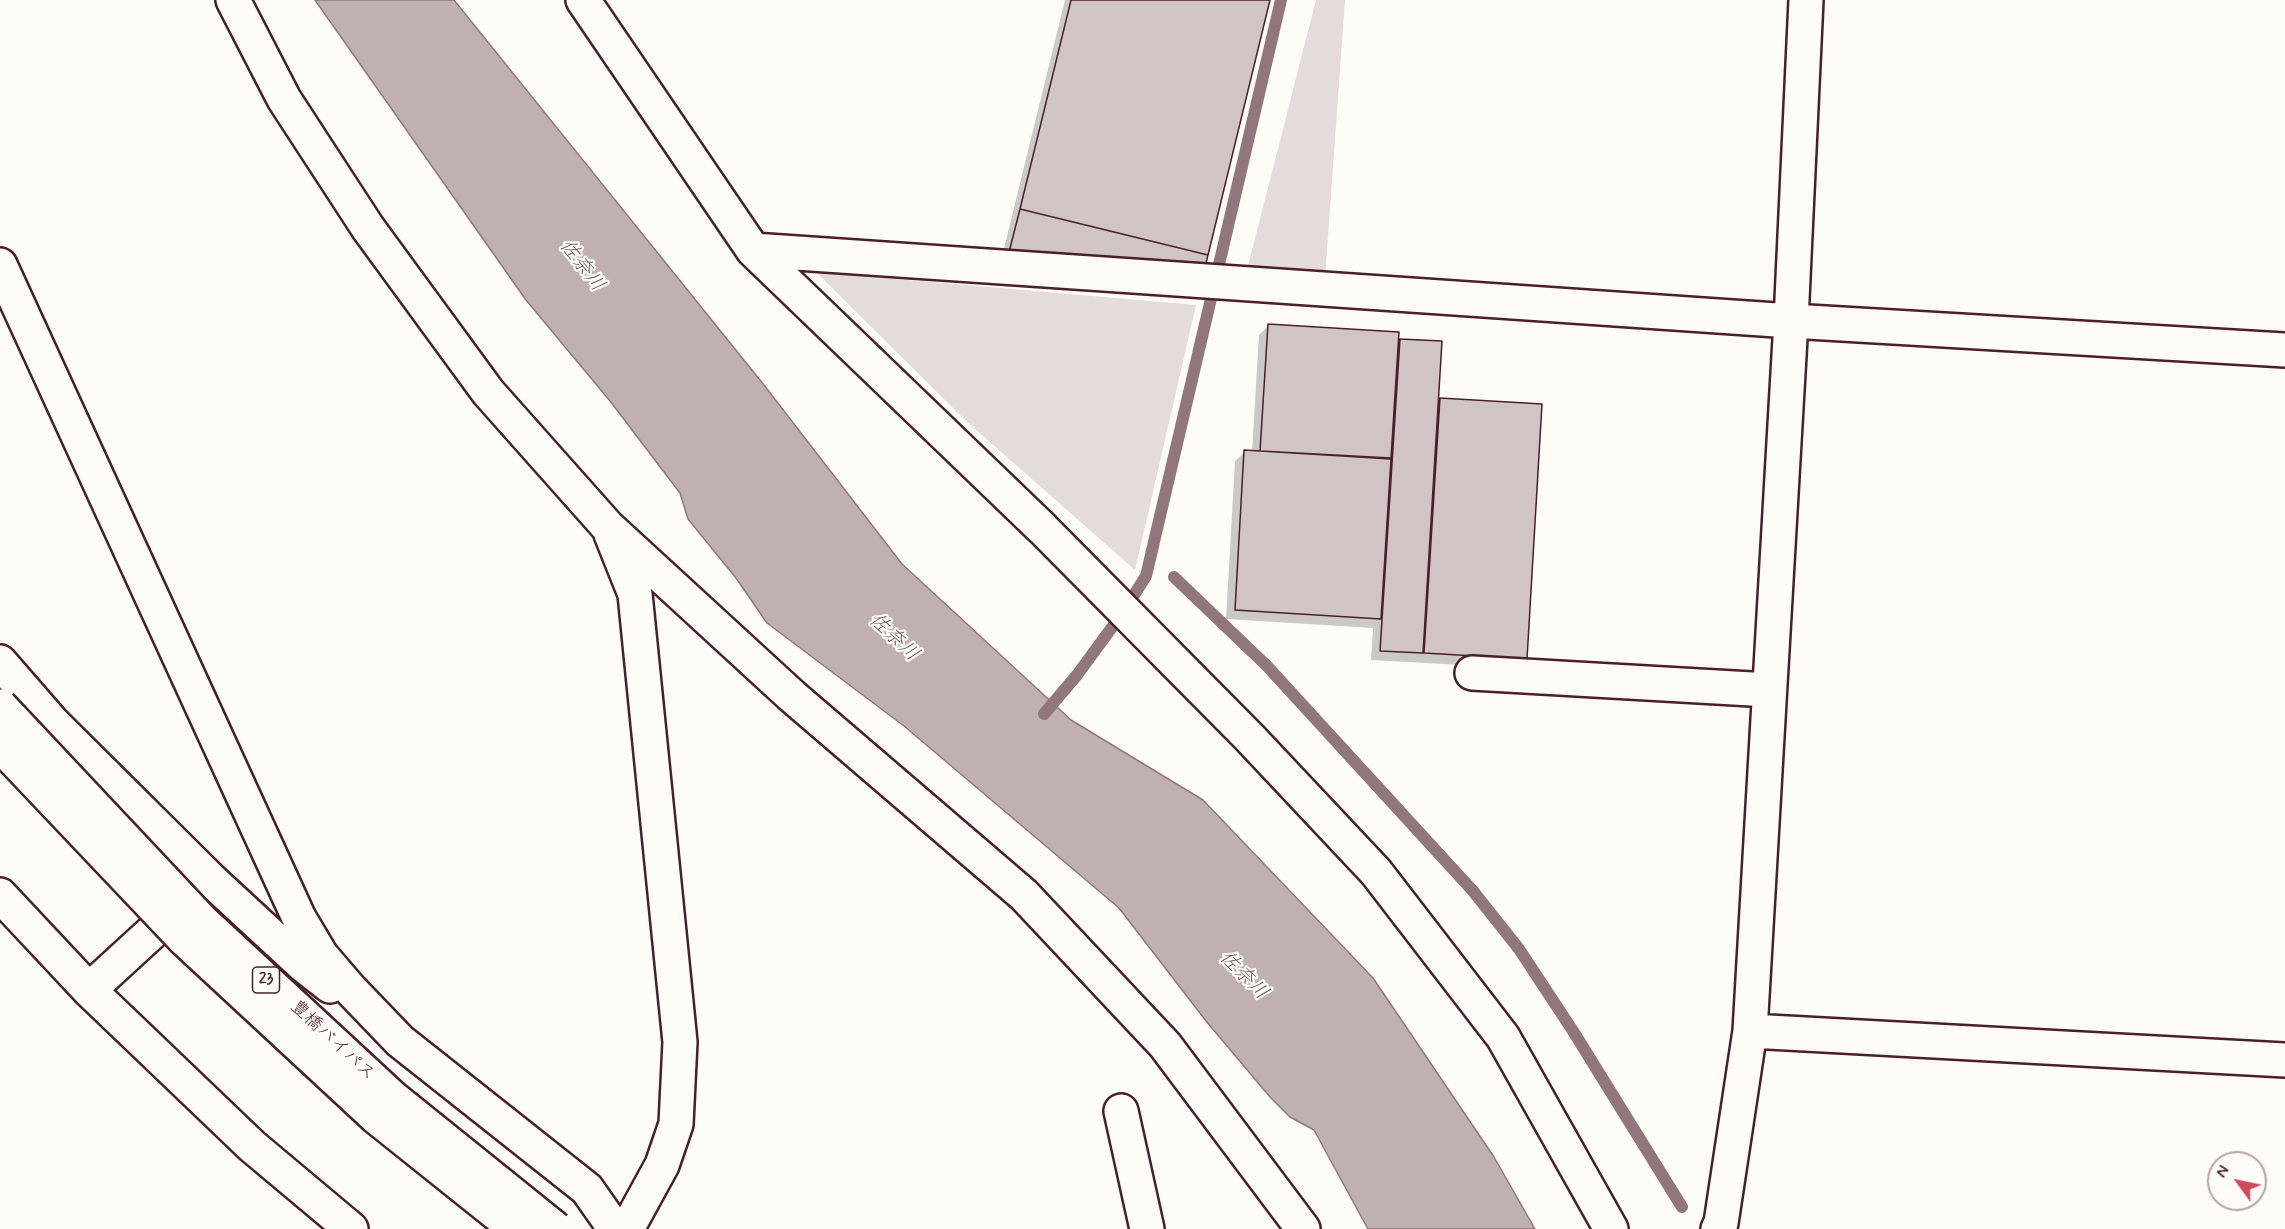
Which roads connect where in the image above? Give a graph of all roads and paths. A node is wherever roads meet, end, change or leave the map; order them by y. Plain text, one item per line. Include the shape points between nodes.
1 (233, 0) edge
2 (583, 0) edge
3 (1806, 0) edge
4 (753, 250) junction
5 (0, 265) edge
6 (1791, 321) junction
7 (2285, 350) edge
8 (608, 527) junction
9 (0, 662) edge
10 (1472, 673) dead end
11 (1769, 690) junction
12 (0, 706) edge
13 (0, 745) edge
14 (210, 879) junction
15 (0, 895) edge
16 (89, 990) junction
17 (1750, 1031) junction
18 (400, 1041) junction
19 (2285, 1060) edge
20 (1121, 1111) dead end
21 (351, 1229) edge
22 (516, 1229) edge
23 (556, 1229) edge
24 (615, 1229) edge
25 (627, 1229) edge
26 (1147, 1229) edge
27 (1303, 1229) edge
28 (1611, 1229) edge
29 (1718, 1229) edge

1 - 8 main road via 284,99 368,228 488,392
2 - 4 main road
3 - 6 main road
4 - 6 main road
4 - 28 main road via 1043,529 1376,872 1503,1036
5 - 18 main road via 299,918 321,955
6 - 7 main road
6 - 11 main road
8 - 25 main road via 635,594 681,1042 676,1124 662,1165
8 - 27 main road via 792,696 1024,895 1165,1045
9 - 14 main road via 52,723
10 - 11 main road
11 - 17 main road
12 - 23 main road, 豊橋バイパス / 23, bridge via 211,929 392,1097
13 - 22 main road, 豊橋バイパス / 23, bridge via 184,939 376,1117
14 - 16 main road
14 - 18 main road via 302,964
15 - 16 main road
16 - 21 main road via 252,1146
17 - 19 main road
17 - 29 main road
18 - 24 main road via 587,1189
20 - 26 main road

